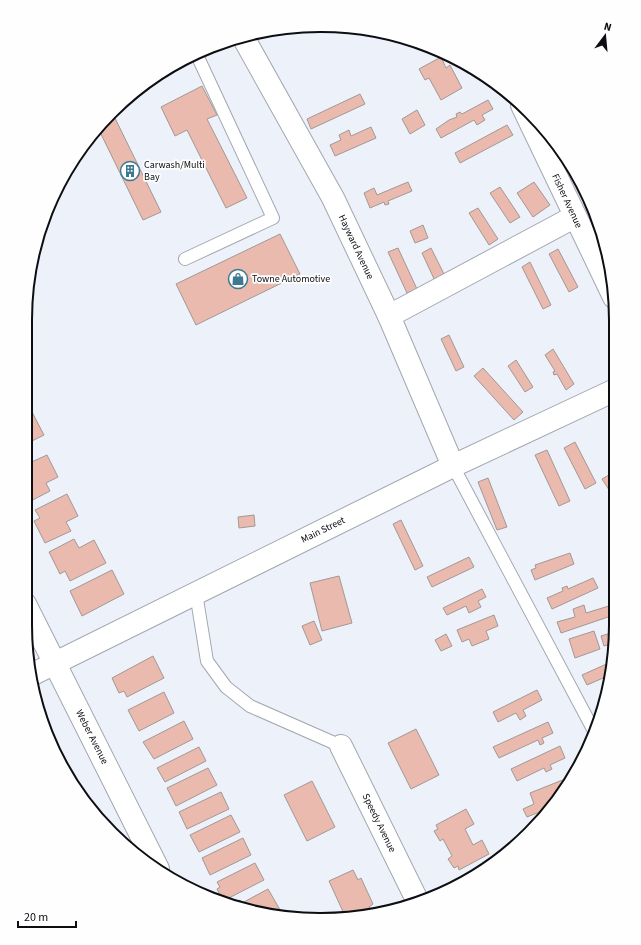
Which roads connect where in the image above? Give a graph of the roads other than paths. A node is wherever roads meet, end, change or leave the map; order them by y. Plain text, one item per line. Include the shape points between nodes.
1 (246, 42) edge
2 (199, 59) edge
3 (544, 139) edge
4 (554, 154) edge
5 (574, 217) junction
6 (185, 259) dead end
7 (607, 283) edge
8 (389, 316) junction
9 (609, 393) edge
10 (453, 466) junction
11 (196, 593) junction
12 (32, 618) edge
13 (54, 663) junction
14 (36, 672) edge
15 (591, 725) edge
16 (341, 746) joint
17 (153, 859) edge
18 (416, 897) edge

1 - 8 street, Hayward Avenue via 333,198
2 - 6 lane via 273,218
3 - 4 street, Fisher Avenue
4 - 5 street, Fisher Avenue
5 - 7 street, Fisher Avenue
5 - 8 street
8 - 10 street, Hayward Avenue
9 - 10 street, Main Street
10 - 11 street, Main Street
10 - 15 lane
11 - 13 street, Main Street
11 - 16 lane via 207,661 226,687 250,706
12 - 13 street, Weber Avenue
13 - 14 street, Main Street
13 - 17 street, Weber Avenue
16 - 18 street, Speedy Avenue

